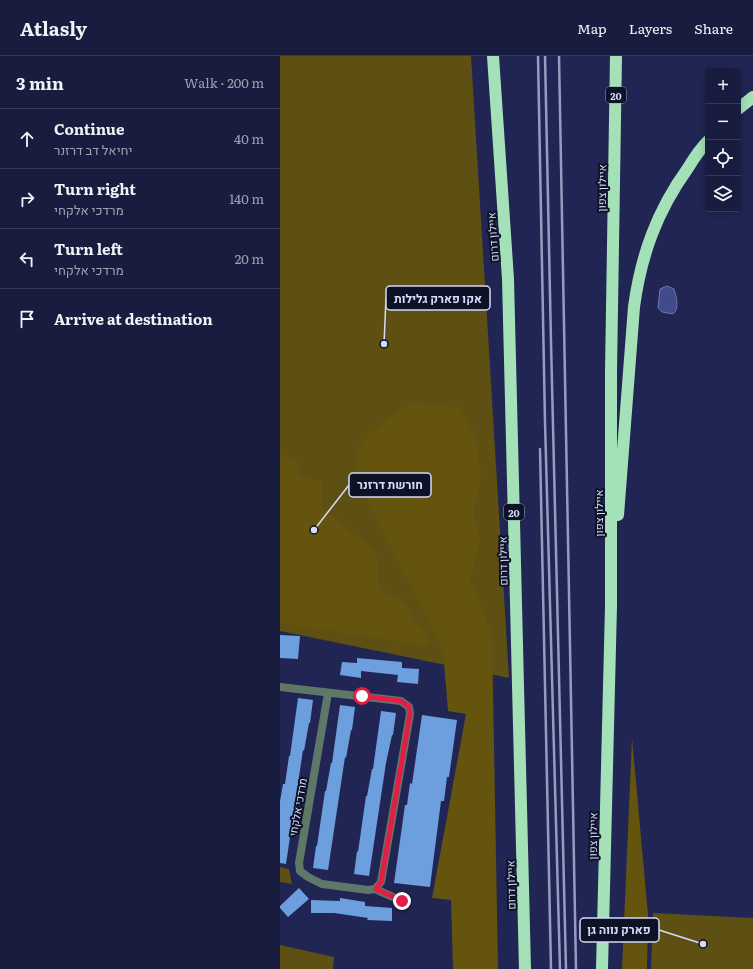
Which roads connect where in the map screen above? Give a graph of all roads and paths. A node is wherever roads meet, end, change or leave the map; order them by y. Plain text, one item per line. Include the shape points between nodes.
1 (493, 56) edge
2 (618, 56) edge
3 (753, 97) edge
4 (741, 107) edge
5 (705, 144) edge
6 (611, 606) junction
7 (280, 687) edge
8 (328, 692) junction
9 (376, 889) junction
10 (402, 901) dead end
11 (525, 969) edge
12 (602, 969) edge

1 - 11 highway, איילון דרום / 20 via 508,279
2 - 6 highway, איילון צפון via 611,372
3 - 4 highway
5 - 6 highway via 672,189 661,212 637,282
6 - 12 highway, איילון צפון
7 - 8 street
8 - 9 street, מרדכי אלקחי via 299,863 300,871 322,884
8 - 9 street via 401,701 409,707 410,714 381,882
9 - 10 street, מרדכי אלקחי

